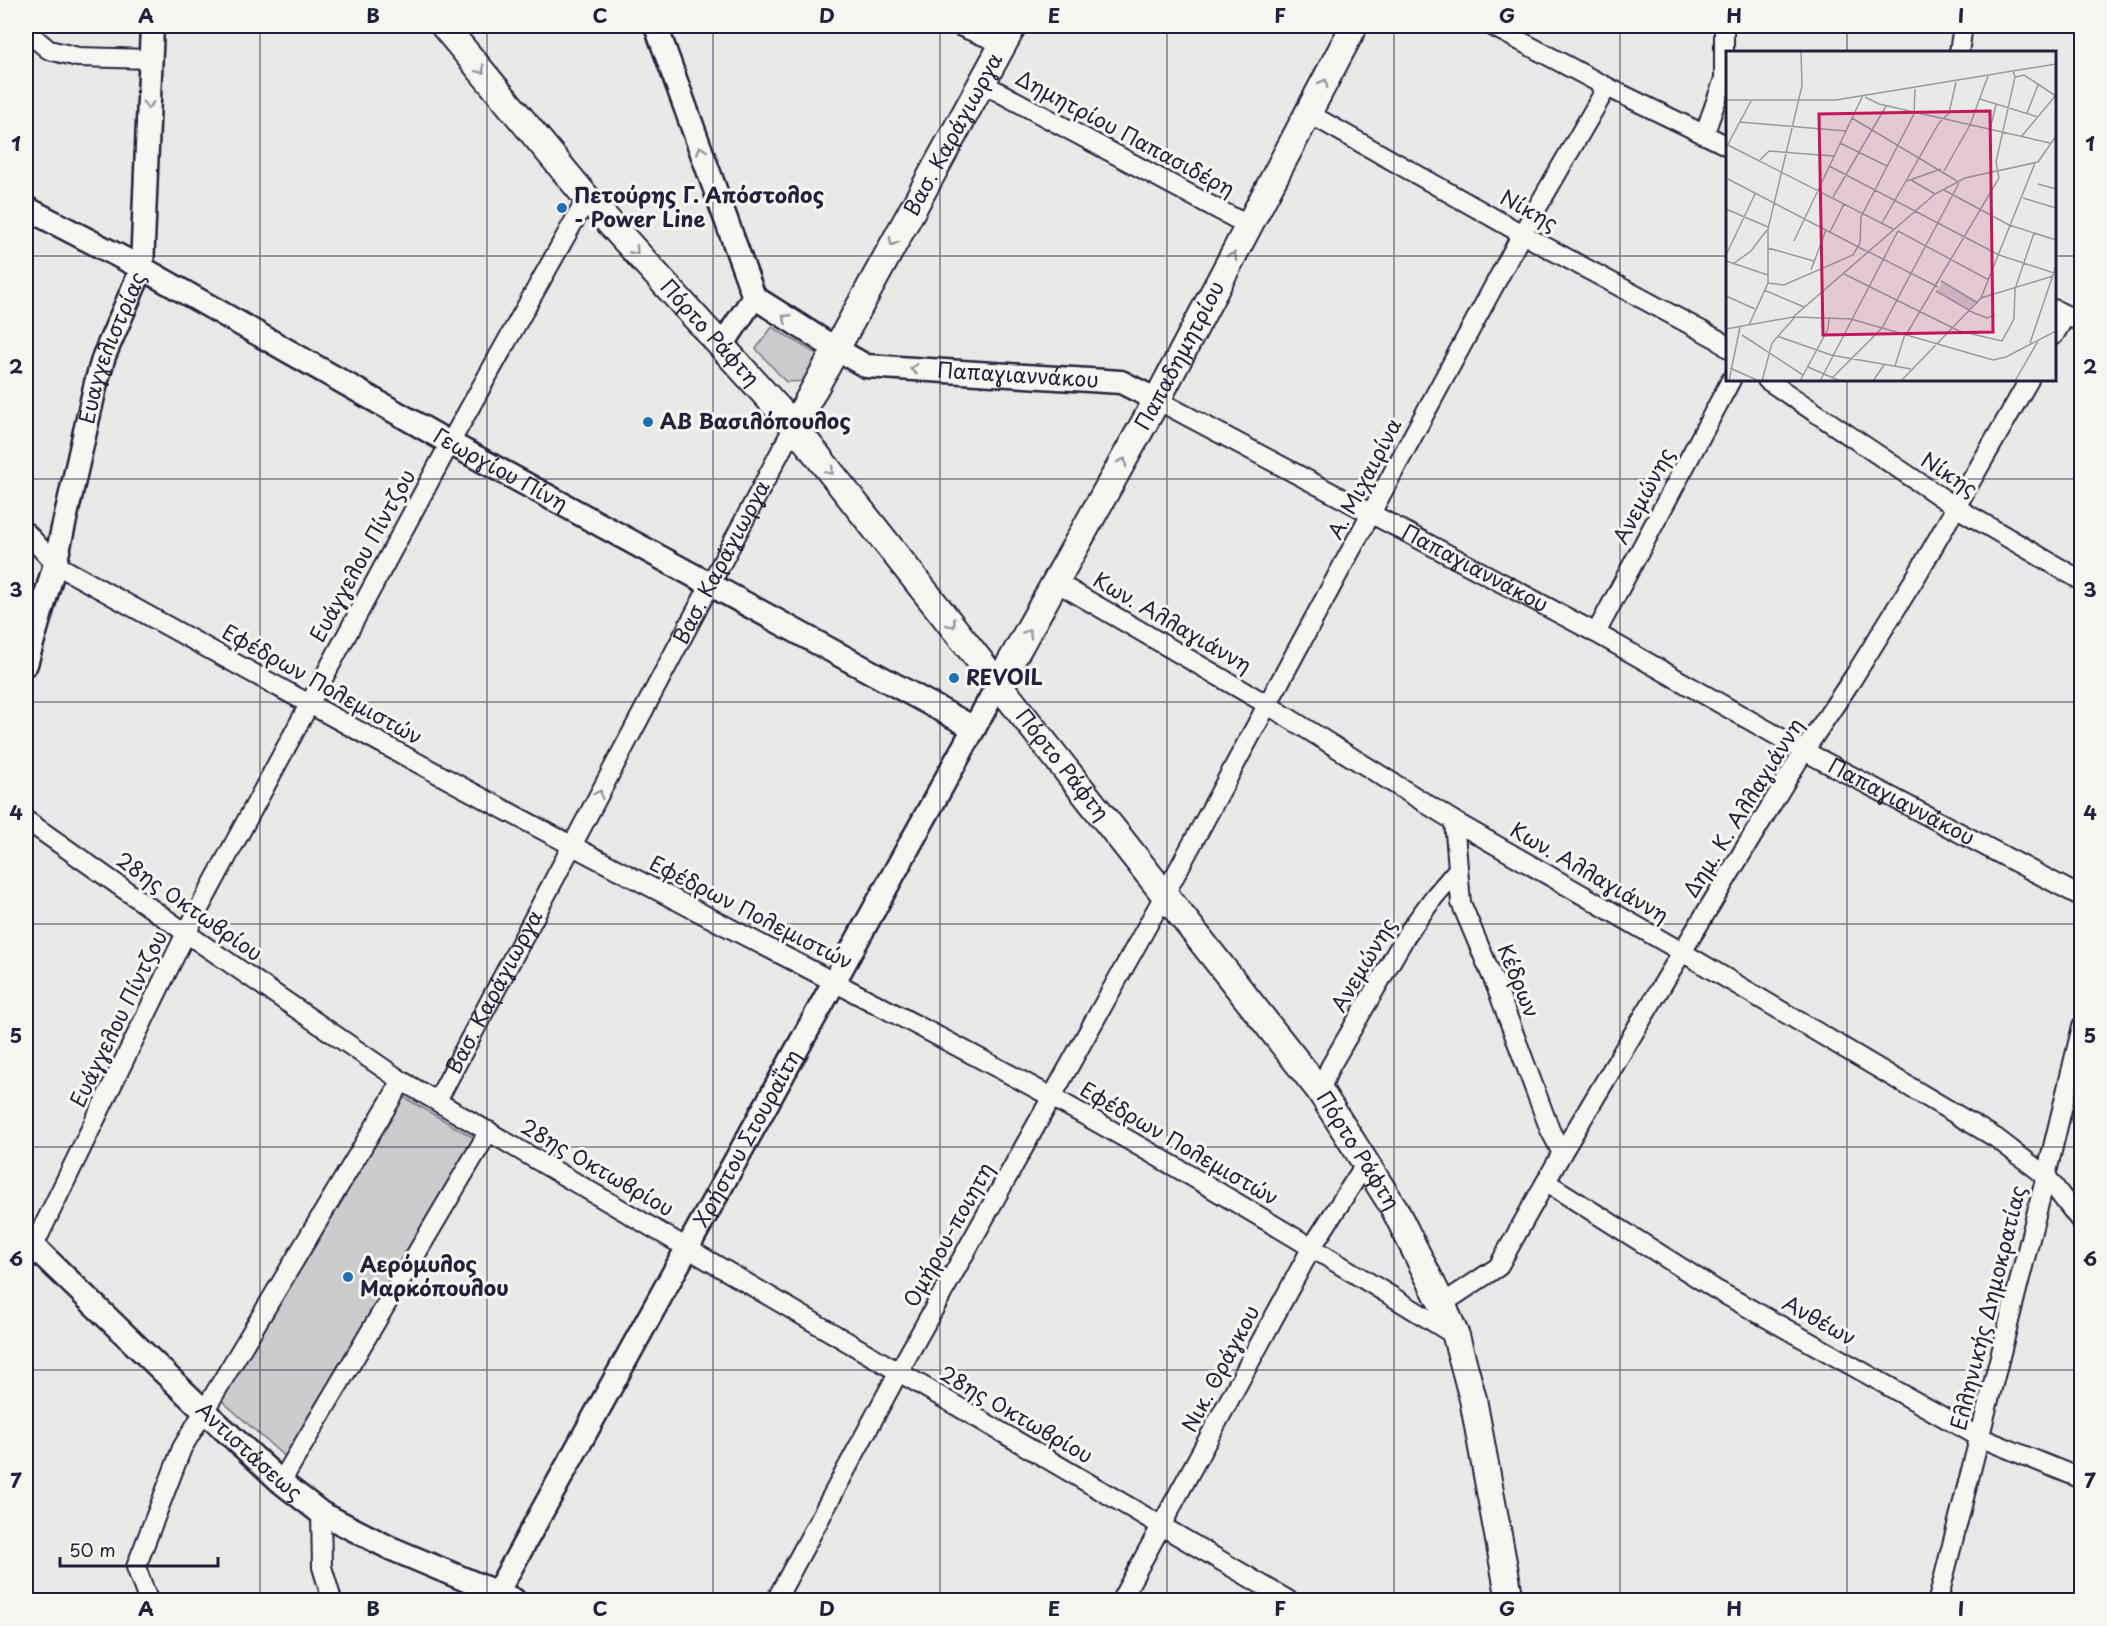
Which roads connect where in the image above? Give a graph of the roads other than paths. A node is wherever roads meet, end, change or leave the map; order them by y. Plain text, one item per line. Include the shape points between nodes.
1 (152, 26) edge
2 (444, 26) edge
3 (656, 26) edge
4 (959, 26) edge
5 (1354, 26) edge
6 (1492, 26) edge
7 (1724, 26) edge
8 (1963, 26) edge
9 (26, 31) edge
10 (1008, 35) edge
11 (1959, 51) edge
12 (150, 59) junction
13 (980, 82) junction
14 (1607, 87) junction
15 (1308, 113) junction
16 (1704, 135) junction
17 (1726, 145) edge
18 (587, 198) junction
19 (26, 208) edge
20 (1249, 226) junction
21 (1521, 234) junction
22 (142, 268) junction
23 (754, 297) junction
24 (2067, 316) edge
25 (2056, 333) edge
26 (1726, 346) edge
27 (721, 347) junction
28 (836, 349) junction
29 (1730, 381) edge
30 (1768, 381) edge
31 (2029, 381) edge
32 (1157, 400) junction
33 (794, 426) junction
34 (450, 443) junction
35 (1957, 508) junction
36 (1371, 513) junction
37 (26, 532) edge
38 (56, 564) junction
39 (2082, 581) edge
40 (1056, 582) junction
41 (710, 584) junction
42 (1596, 633) junction
43 (26, 664) edge
44 (999, 683) junction
45 (308, 704) junction
46 (1268, 705) junction
47 (974, 728) junction
48 (1804, 751) junction
49 (26, 820) edge
50 (1454, 821) junction
51 (572, 846) junction
52 (1458, 869) junction
53 (1165, 894) junction
54 (2082, 897) edge
55 (186, 933) junction
56 (1682, 952) junction
57 (835, 981) junction
58 (2082, 1026) edge
59 (402, 1081) junction
60 (1320, 1091) junction
61 (1052, 1097) junction
62 (437, 1101) junction
63 (489, 1131) junction
64 (1562, 1153) junction
65 (1366, 1163) junction
66 (2046, 1176) junction
67 (1545, 1182) junction
68 (2082, 1223) edge
69 (1312, 1247) junction
70 (688, 1248) junction
71 (28, 1249) edge
72 (1442, 1304) junction
73 (1456, 1336) junction
74 (898, 1372) junction
75 (204, 1411) junction
76 (1979, 1437) junction
77 (2082, 1479) edge
78 (281, 1482) junction
79 (321, 1513) junction
80 (1161, 1527) junction
81 (505, 1597) edge
82 (147, 1600) edge
83 (332, 1600) edge
84 (776, 1600) edge
85 (1121, 1600) edge
86 (1288, 1600) edge
87 (1510, 1600) edge
88 (1938, 1600) edge

1 - 12 street, Ευαγγελιστρίας
2 -> 18 main road, Πόρτο Ράφτη
23 -> 3 street
4 - 10 street, Δημητρίου Παπασιδέρη
15 -> 5 main road, Παπαδημητρίου
6 - 14 street
7 - 16 street via 1724,79
8 - 11 street
9 - 12 street via 49,50 78,57
10 - 13 main road, Βασ. Καράγιωργα
12 -> 22 street, Ευαγγελιστρίας
13 - 20 street, Δημητρίου Παπασιδέρη
13 -> 28 main road, Βασ. Καράγιωργα
14 - 16 street
14 - 21 street, Α. Μιχαιρίνα
15 - 20 main road, Παπαδημητρίου
15 - 21 street, Νίκης
16 - 17 street
18 -> 27 main road, Πόρτο Ράφτη
18 - 34 street, Ευάγγελου Πίντζου
19 - 22 street, Γεωργίου Πίνη
32 -> 20 main road, Παπαδημητρίου
21 - 26 street, Νίκης
21 - 36 street, Α. Μιχαιρίνα
22 - 34 street, Γεωργίου Πίνη
22 - 38 street, Ευαγγελιστρίας via 96,383
23 - 27 street
28 -> 23 street, Παπαγιαννάκου
24 - 25 street
27 - 33 main road, Πόρτο Ράφτη
32 -> 28 street, Παπαγιαννάκου via 1121,382 866,366
28 - 33 main road, Βασ. Καράγιωργα
29 - 42 street, Ανεμώνης
30 - 35 street, Νίκης
31 - 35 street, Δημ. Κ. Αλλαγιάννη
32 - 36 street, Παπαγιαννάκου
40 -> 32 main road, Παπαδημητρίου
33 - 41 street, Βασ. Καράγιωργα
33 -> 44 main road, Πόρτο Ράφτη
34 - 41 street, Γεωργίου Πίνη
34 - 45 street, Ευάγγελου Πίντζου
35 - 39 street, Νίκης
35 - 48 street, Δημ. Κ. Αλλαγιάννη
36 - 42 street, Παπαγιαννάκου
36 - 46 street, Α. Μιχαιρίνα
37 - 38 street, Εφέδρων Πολεμιστών
38 - 43 street, Ευαγγελιστρίας
38 - 45 street, Εφέδρων Πολεμιστών
44 -> 40 main road, Παπαδημητρίου
40 - 46 street, Κων. Αλλαγιάννη
41 - 47 street, Γεωργίου Πίνη
51 -> 41 street, Βασ. Καράγιωργα
42 - 48 street, Παπαγιαννάκου
44 - 47 street, Χρήστου Στουραΐτη
44 - 53 main road, Πόρτο Ράφτη
45 - 51 street, Εφέδρων Πολεμιστών
45 - 55 street, Ευάγγελου Πίντζου
46 - 50 street, Κων. Αλλαγιάννη
46 - 53 street, Α. Μιχαιρίνα
47 - 57 street, Χρήστου Στουραΐτη
48 - 54 street, Παπαγιαννάκου
48 - 56 street, Δημ. Κ. Αλλαγιάννη
49 - 55 street, 28ης Οκτωβρίου
50 - 52 street, Κέδρων
50 - 56 street, Κων. Αλλαγιάννη
51 - 57 street, Εφέδρων Πολεμιστών
51 - 62 street, Βασ. Καράγιωργα
52 - 60 street, Ανεμώνης via 1407,934
52 - 64 street, Κέδρων via 1461,903
53 - 60 main road, Πόρτο Ράφτη
53 - 61 street, Ομήρου-ποιητη
55 - 59 street, 28ης Οκτωβρίου
55 - 71 street, Ευάγγελου Πίντζου
56 - 64 street, Δημ. Κ. Αλλαγιάννη
56 - 66 street, Κων. Αλλαγιάννη via 1996,1138
57 - 61 street, Εφέδρων Πολεμιστών
57 - 70 street, Χρήστου Στουραΐτη
58 - 66 street, Ελληνικής Δημοκρατίας
59 - 62 street, 28ης Οκτωβρίου
59 - 75 street
60 - 65 main road, Πόρτο Ράφτη
61 - 69 street, Εφέδρων Πολεμιστών
61 - 74 street, Ομήρου-ποιητη
62 - 63 street, 28ης Οκτωβρίου
63 - 70 street, 28ης Οκτωβρίου
63 - 78 street
64 - 67 street, Δημ. Κ. Αλλαγιάννη
65 - 69 street, Νικ. Θράγκου
65 - 72 main road, Πόρτο Ράφτη via 1394,1208
66 - 68 street, Κων. Αλλαγιάννη
66 - 76 street, Ελληνικής Δημοκρατίας
67 - 72 street, Δημ. Κ. Αλλαγιάννη via 1498,1267
67 - 76 street, Ανθέων via 1715,1289
69 - 73 street, Εφέδρων Πολεμιστών
69 - 80 street, Νικ. Θράγκου
70 - 74 street, 28ης Οκτωβρίου
70 - 81 street, Χρήστου Στουραΐτη
71 - 75 street, Αντιστάσεως
72 - 73 main road, Πόρτο Ράφτη
73 - 87 main road, Πόρτο Ράφτη via 1471,1389
74 - 80 street, 28ης Οκτωβρίου
74 - 84 street, Ομήρου-ποιητη
75 - 78 street, Αντιστάσεως
75 - 82 street via 182,1448 136,1567
76 - 77 street, Ανθέων
76 - 88 street, Ελληνικής Δημοκρατίας
78 - 79 street, Αντιστάσεως
79 - 81 street, Αντιστάσεως via 390,1548
79 - 83 street via 322,1567
80 - 85 street, Νικ. Θράγκου
80 - 86 street, 28ης Οκτωβρίου

